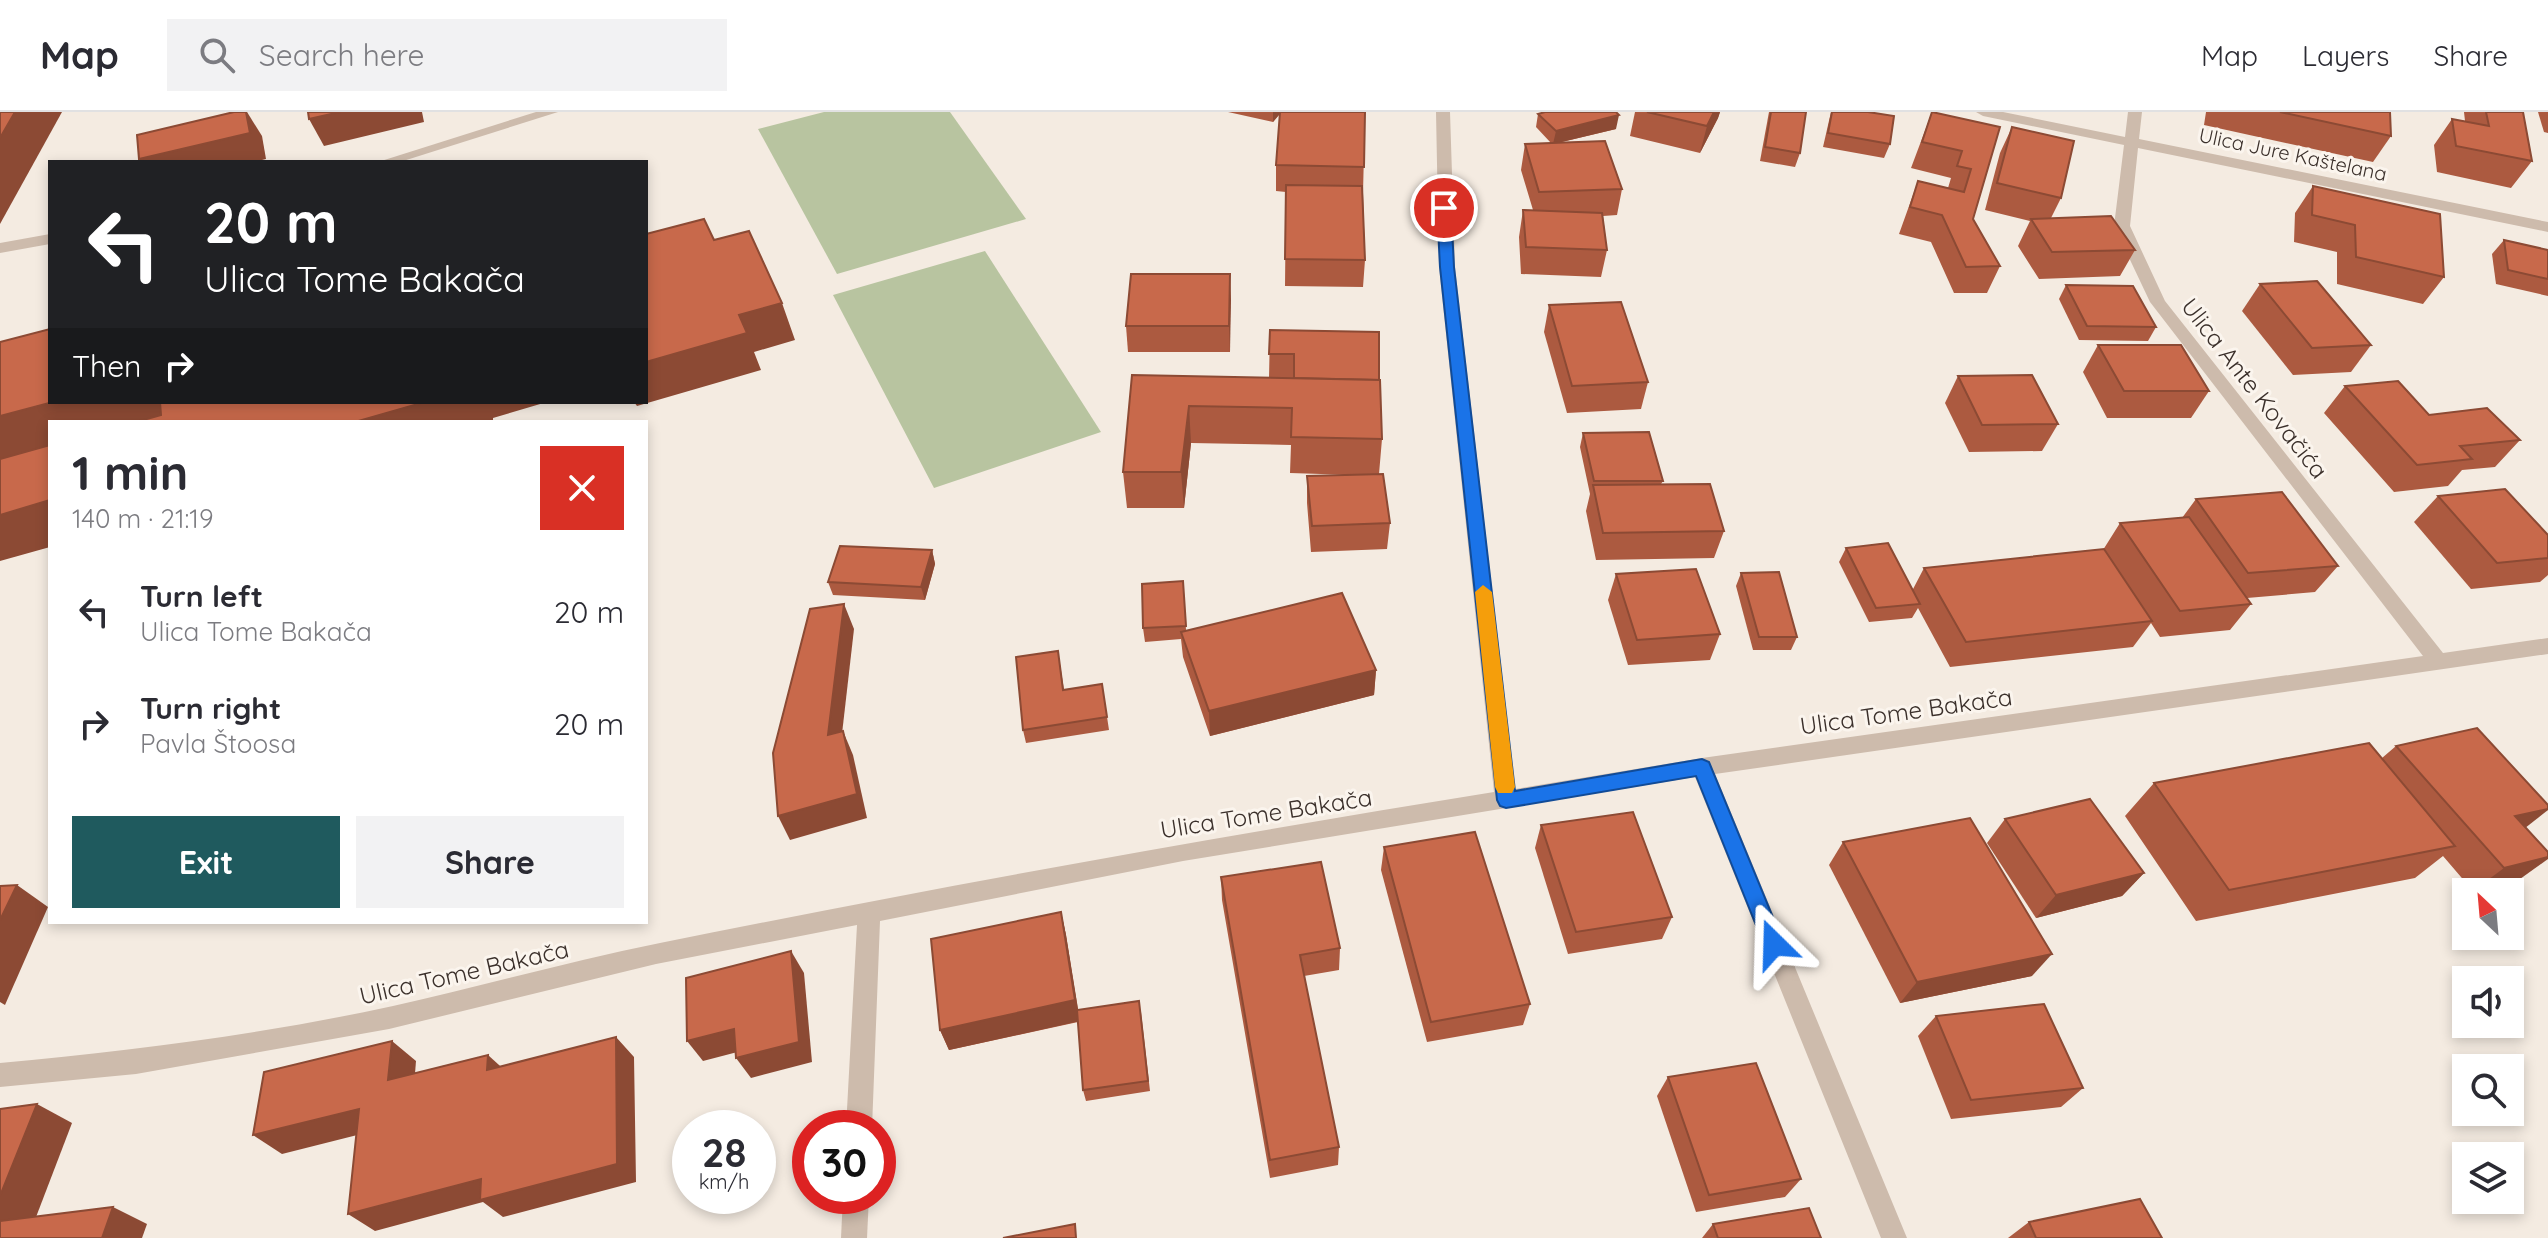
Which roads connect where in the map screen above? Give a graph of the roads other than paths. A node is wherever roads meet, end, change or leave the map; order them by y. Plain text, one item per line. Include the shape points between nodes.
1 (551, 112) edge
2 (1443, 112) edge
3 (1983, 112) edge
4 (2135, 112) edge
5 (2132, 141) junction
6 (392, 160) edge
7 (2548, 227) edge
8 (48, 239) edge
9 (0, 248) edge
10 (2548, 646) edge
11 (2437, 660) junction
12 (1702, 767) junction
13 (1506, 800) junction
14 (869, 912) junction
15 (0, 1075) edge
16 (860, 1110) edge
17 (855, 1214) edge
18 (854, 1238) edge
19 (1894, 1238) edge

1 - 6 street
2 - 13 street via 1447,267
3 - 5 street, Ulica Jure Kaštelana
4 - 5 street, Ulica Ante Kovačića
5 - 7 street, Ulica Jure Kaštelana
5 - 11 street, Ulica Ante Kovačića via 2122,226 2158,302
8 - 9 street
10 - 11 street, Ulica Tome Bakača
11 - 12 street, Ulica Tome Bakača
12 - 13 street, Ulica Tome Bakača
12 - 19 street
13 - 14 street, Ulica Tome Bakača via 1183,852
14 - 15 street, Ulica Tome Bakača via 656,954 389,1018 136,1062
14 - 16 street
17 - 18 street

